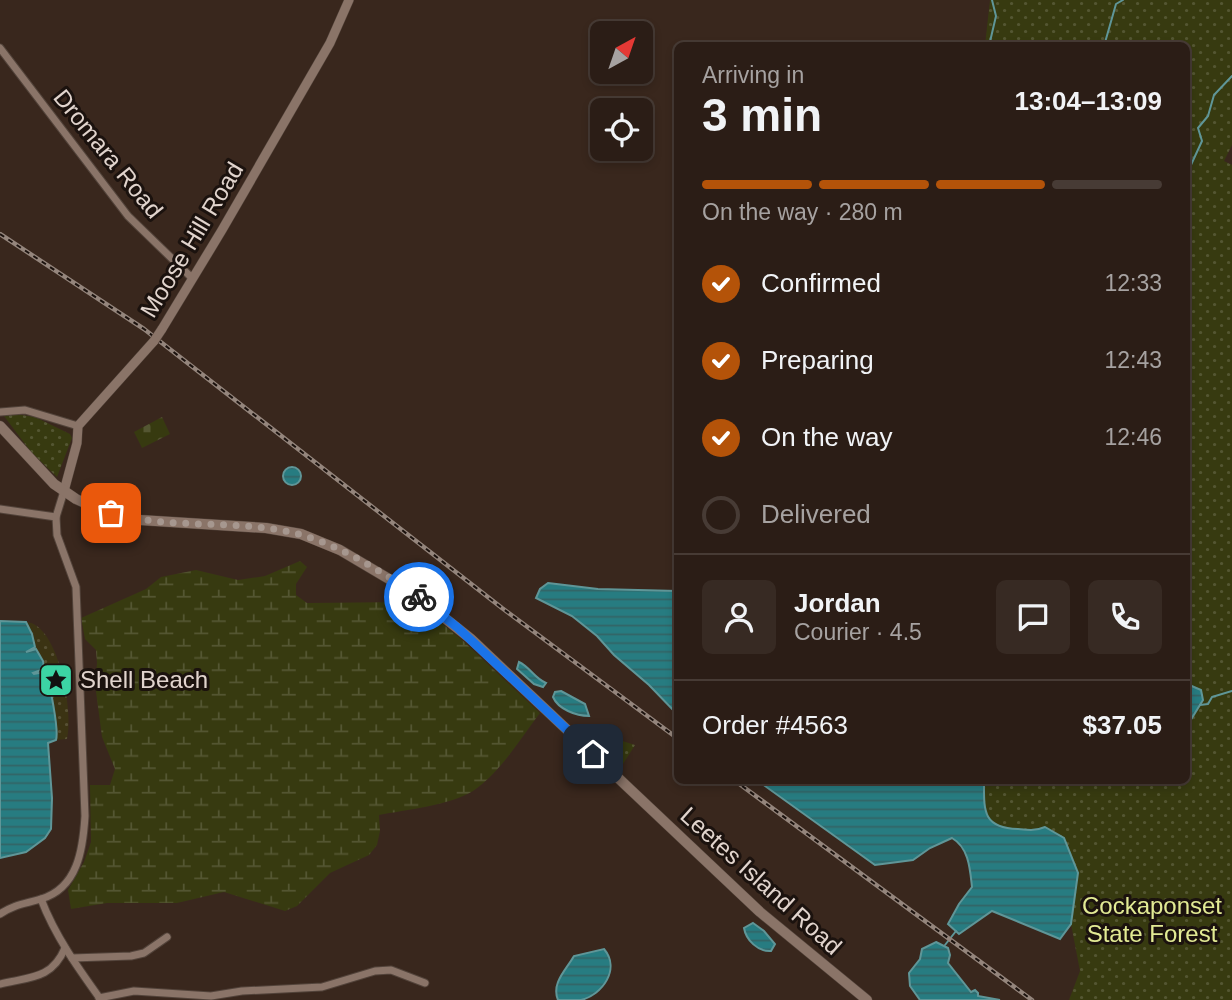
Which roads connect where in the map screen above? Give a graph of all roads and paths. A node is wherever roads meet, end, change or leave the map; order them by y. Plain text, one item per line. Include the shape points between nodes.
1 (349, 0) edge
2 (0, 48) edge
3 (192, 278) junction
4 (0, 412) edge
5 (0, 426) edge
6 (78, 426) junction
7 (64, 491) junction
8 (0, 509) edge
9 (56, 517) junction
10 (41, 899) junction
11 (0, 914) edge
12 (167, 937) dead end
13 (65, 948) junction
14 (72, 958) junction
15 (425, 983) dead end
16 (0, 984) edge
17 (100, 999) edge
18 (867, 1000) edge

1 - 3 street, Moose Hill Road via 330,43
2 - 3 street, Dromara Road via 128,216
3 - 6 street, Moose Hill Road, bridge via 154,341
4 - 6 street via 25,410
5 - 7 main road, Leetes Island Road
6 - 7 street
7 - 9 street
7 - 18 main road, Leetes Island Road via 98,509 140,520 301,534 328,544 403,587 458,628 760,912
8 - 9 street
9 - 10 street via 57,535 76,587 84,844 68,881
10 - 11 street
10 - 13 street
12 - 14 street via 131,956
13 - 14 street
13 - 16 street via 54,968
14 - 17 street
15 - 17 street via 391,970 322,987 211,996 134,991

